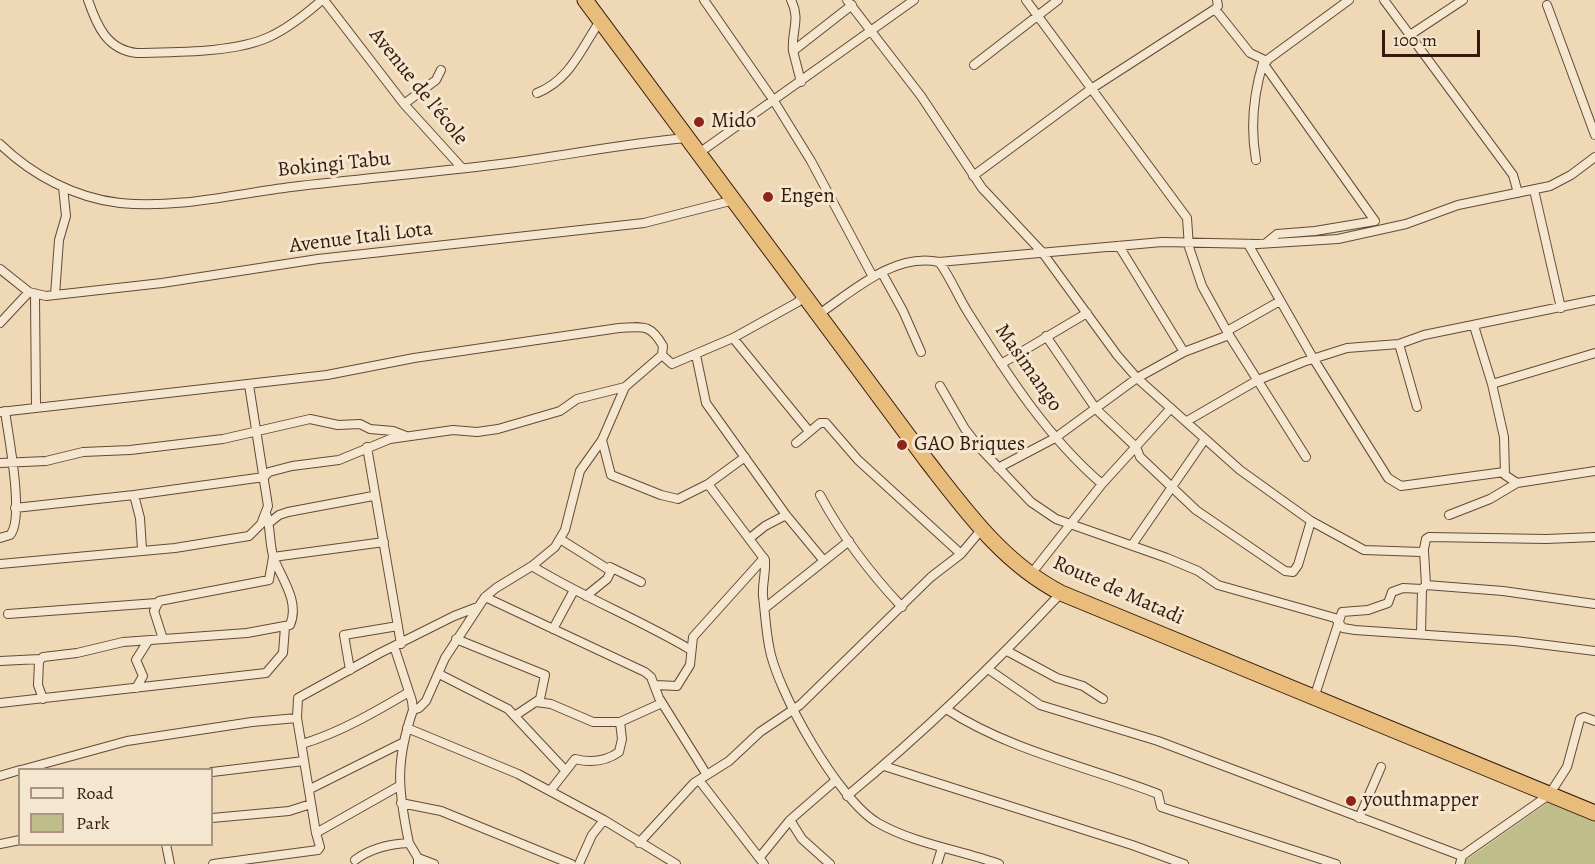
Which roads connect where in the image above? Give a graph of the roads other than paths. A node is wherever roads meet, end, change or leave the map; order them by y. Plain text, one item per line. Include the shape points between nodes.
1 (88, 0) edge
2 (323, 0) edge
3 (585, 0) edge
4 (704, 0) edge
5 (791, 0) edge
6 (914, 0) edge
7 (1026, 0) edge
8 (1058, 0) edge
9 (1217, 0) edge
10 (1349, 0) edge
11 (1384, 0) edge
12 (1463, 0) edge
13 (850, 3) edge
14 (1547, 5) dead end
15 (1215, 9) junction
16 (1037, 15) junction
17 (600, 21) junction
18 (873, 32) junction
19 (1410, 35) junction
20 (793, 51) junction
21 (1265, 62) junction
22 (974, 65) dead end
23 (441, 70) dead end
24 (801, 82) junction
25 (1091, 89) junction
26 (537, 93) dead end
27 (774, 101) junction
28 (404, 104) junction
29 (1595, 135) edge
30 (687, 138) junction
31 (0, 144) edge
32 (446, 152) junction
33 (699, 153) junction
34 (1595, 157) edge
35 (1256, 160) dead end
36 (462, 168) junction
37 (440, 171) junction
38 (973, 176) junction
39 (63, 187) junction
40 (1534, 190) junction
41 (1518, 193) junction
42 (734, 200) junction
43 (1190, 242) junction
44 (1248, 243) junction
45 (1266, 243) junction
46 (1119, 246) junction
47 (1042, 252) junction
48 (939, 262) junction
49 (0, 269) edge
50 (882, 273) junction
51 (873, 277) junction
52 (32, 293) junction
53 (803, 294) junction
54 (55, 295) junction
55 (1595, 300) edge
56 (1280, 301) junction
57 (1561, 308) junction
58 (1087, 313) junction
59 (819, 314) junction
60 (0, 323) edge
61 (1474, 326) junction
62 (1228, 333) junction
63 (1046, 336) junction
64 (733, 338) junction
65 (1399, 344) junction
66 (921, 352) dead end
67 (1184, 352) junction
68 (1595, 353) edge
69 (662, 354) junction
70 (696, 355) junction
71 (1312, 358) junction
72 (1001, 364) junction
73 (1137, 378) junction
74 (1258, 380) junction
75 (1492, 384) junction
76 (249, 385) junction
77 (940, 386) dead end
78 (625, 387) junction
79 (36, 406) junction
80 (1417, 407) dead end
81 (1171, 408) junction
82 (1096, 409) junction
83 (2, 411) edge
84 (1187, 421) junction
85 (808, 430) junction
86 (258, 432) junction
87 (407, 436) junction
88 (1055, 438) junction
89 (1205, 439) junction
90 (602, 440) junction
91 (796, 443) dead end
92 (367, 447) junction
93 (1136, 447) junction
94 (745, 457) junction
95 (1306, 457) dead end
96 (11, 461) junction
97 (0, 463) edge
98 (998, 468) junction
99 (1595, 471) edge
100 (1504, 472) junction
101 (264, 477) junction
102 (1517, 483) junction
103 (708, 484) junction
104 (1102, 484) junction
105 (1172, 486) junction
106 (134, 495) junction
107 (820, 495) dead end
108 (373, 496) junction
109 (15, 508) junction
110 (266, 513) junction
111 (786, 515) junction
112 (1449, 515) dead end
113 (1311, 521) junction
114 (269, 523) junction
115 (1069, 524) junction
116 (981, 530) junction
117 (1595, 537) edge
118 (0, 538) edge
119 (750, 538) junction
120 (560, 539) junction
121 (849, 541) junction
122 (384, 542) junction
123 (1132, 545) junction
124 (142, 549) junction
125 (1424, 551) junction
126 (961, 554) junction
127 (273, 557) junction
128 (764, 558) junction
129 (824, 561) junction
130 (0, 564) edge
131 (532, 566) junction
132 (610, 567) junction
133 (1031, 574) junction
134 (641, 582) dead end
135 (1424, 587) junction
136 (573, 592) junction
137 (1061, 593) junction
138 (586, 596) junction
139 (485, 597) junction
140 (157, 603) junction
141 (1595, 604) edge
142 (902, 607) junction
143 (475, 608) junction
144 (765, 608) junction
145 (8, 614) dead end
146 (1337, 621) junction
147 (398, 626) junction
148 (285, 627) junction
149 (553, 629) junction
150 (1421, 634) junction
151 (163, 639) junction
152 (456, 639) junction
153 (148, 641) junction
154 (398, 645) junction
155 (691, 650) junction
156 (1007, 651) junction
157 (1595, 651) edge
158 (40, 659) junction
159 (0, 661) edge
160 (988, 669) junction
161 (350, 670) junction
162 (439, 674) junction
163 (654, 685) junction
164 (136, 688) junction
165 (409, 692) junction
166 (1314, 698) junction
167 (43, 699) junction
168 (1103, 699) dead end
169 (536, 702) junction
170 (0, 703) edge
171 (662, 703) junction
172 (946, 709) junction
173 (413, 710) junction
174 (794, 710) junction
175 (516, 716) junction
176 (297, 718) junction
177 (1595, 721) edge
178 (620, 722) junction
179 (407, 728) junction
180 (404, 742) junction
181 (302, 744) junction
182 (304, 761) junction
183 (884, 766) junction
184 (1381, 767) dead end
185 (27, 768) edge
186 (565, 770) junction
187 (18, 771) edge
188 (213, 772) edge
189 (707, 775) junction
190 (0, 776) edge
191 (699, 780) junction
192 (836, 780) junction
193 (399, 786) junction
194 (310, 789) junction
195 (550, 791) junction
196 (1549, 795) junction
197 (848, 796) junction
198 (401, 803) junction
199 (311, 804) junction
200 (1595, 813) edge
201 (213, 818) edge
202 (1359, 818) junction
203 (604, 820) junction
204 (790, 820) junction
205 (316, 833) junction
206 (18, 840) edge
207 (409, 843) junction
208 (639, 843) junction
209 (0, 844) edge
210 (166, 846) edge
211 (942, 848) junction
212 (355, 860) dead end
213 (762, 860) edge
214 (1461, 860) edge
215 (418, 861) edge
216 (170, 864) edge
217 (213, 864) edge
218 (434, 864) edge
219 (571, 864) edge
220 (579, 864) edge
221 (676, 864) edge
222 (830, 864) edge
223 (937, 864) edge
224 (999, 864) edge
225 (1184, 864) edge
226 (1336, 864) edge

1 - 2 street via 108,40 122,52 137,53 259,41 288,27
2 - 28 street, Avenue de l'école
3 - 17 highway, Route de Matadi
4 - 27 street
5 - 20 street via 797,27
6 - 18 street
7 - 16 street
8 - 16 street
9 - 15 street
10 - 21 street
11 - 19 street
12 - 19 street
13 - 18 street
13 - 20 street
14 - 29 street
15 - 21 street via 1250,53
15 - 25 street
16 - 22 street
16 - 25 street
17 - 26 street via 567,73
17 - 30 highway, Route de Matadi
18 - 24 street
18 - 38 street
19 - 41 street via 1513,175
20 - 24 street
21 - 35 street via 1252,111 1251,136
21 - 45 street via 1375,221 1277,234
23 - 28 street via 436,80
24 - 27 street
25 - 38 street
25 - 43 street via 1187,218
27 - 33 street
27 - 51 street via 811,160
28 - 32 street, Avenue de l'école
30 - 33 highway, Route de Matadi
30 - 36 street, Bokingi Tabu
31 - 39 street, Bokingi Tabu via 29,169
32 - 36 street, Avenue de l'école
32 - 37 street
33 - 42 highway, Route de Matadi
34 - 40 street via 1560,182
36 - 37 street, Bokingi Tabu
37 - 39 street, Bokingi Tabu via 184,202 119,203
38 - 47 street
39 - 54 street via 66,216 58,240
40 - 41 street
40 - 57 street
41 - 45 street via 1458,205 1378,231 1316,242
42 - 53 highway, Route de Matadi
42 - 54 street, Avenue Itali Lota via 644,223 318,259
43 - 44 street
43 - 46 street
43 - 62 street via 1202,286
44 - 45 street
44 - 56 street
46 - 47 street
46 - 67 street
47 - 48 street
47 - 58 street
48 - 50 street via 924,258
48 - 72 street, Masimango
49 - 52 street
50 - 51 street
50 - 66 street
51 - 59 street
52 - 54 street, Avenue Itali Lota
52 - 60 street
52 - 79 street
53 - 59 highway, Route de Matadi
53 - 64 street via 798,302
55 - 57 street
56 - 62 street
56 - 71 street
57 - 61 street
58 - 63 street
58 - 73 street
59 - 116 highway, Route de Matadi
61 - 65 street
61 - 75 street
62 - 67 street
62 - 74 street
63 - 72 street
63 - 82 street
64 - 70 street
64 - 85 street
65 - 71 street via 1347,348
65 - 80 street
67 - 73 street
68 - 75 street
69 - 70 street via 672,364
69 - 76 street via 663,346 652,330 620,328
69 - 78 street
70 - 94 street via 706,403
71 - 74 street
71 - 100 street via 1392,481 1401,486
72 - 88 street, Masimango
73 - 81 street
73 - 82 street
74 - 84 street
74 - 95 street
75 - 100 street via 1505,449
76 - 79 street
76 - 86 street
77 - 98 street via 965,429
78 - 87 street via 577,399 560,411 498,429
78 - 90 street
79 - 83 street
81 - 84 street
81 - 93 street
82 - 88 street
82 - 93 street
83 - 96 street
84 - 89 street
85 - 91 street
85 - 126 street via 826,423 858,460
86 - 87 street via 310,419 338,425 360,424
86 - 96 street via 46,460
86 - 101 street
87 - 92 street
88 - 98 street
88 - 104 street, Masimango
89 - 105 street
89 - 113 street via 1240,470
90 - 103 street via 609,470 615,478 672,499
90 - 120 street via 580,471
92 - 101 street via 339,460 292,466
92 - 108 street
93 - 104 street
93 - 105 street via 1140,457
94 - 103 street
94 - 111 street
96 - 97 street
96 - 109 street
98 - 115 street via 1032,502
99 - 102 street
100 - 102 street
101 - 106 street
101 - 110 street
102 - 112 street
103 - 119 street
104 - 115 street
105 - 113 street via 1196,510 1285,571 1293,572 1298,565
105 - 123 street
106 - 109 street
106 - 124 street
107 - 121 street
108 - 114 street via 288,512
108 - 122 street
109 - 118 street via 14,531
110 - 114 street
110 - 124 street via 249,536 176,548
111 - 119 street
111 - 129 street
113 - 125 street via 1364,550 1413,554
114 - 127 street
115 - 123 street
115 - 133 street
116 - 126 street
116 - 133 highway, Route de Matadi
117 - 125 street via 1429,537
119 - 128 street
120 - 131 street
120 - 132 street
121 - 129 street
121 - 142 street via 874,578
122 - 127 street
122 - 147 street
123 - 146 street via 1198,572 1218,585
124 - 130 street
125 - 135 street
126 - 142 street
127 - 140 street via 269,580
127 - 148 street via 290,595 292,619
128 - 144 street
128 - 155 street via 693,637
129 - 144 street
131 - 136 street
131 - 139 street
132 - 134 street
132 - 138 street via 607,579
133 - 137 highway, Route de Matadi
135 - 141 street via 1503,591
135 - 146 street via 1392,592 1388,603 1368,609 1344,610
135 - 150 street
136 - 138 street
136 - 149 street
137 - 156 street
137 - 166 highway, Route de Matadi
138 - 155 street
139 - 143 street
139 - 149 street
140 - 145 street
140 - 151 street via 154,611
142 - 174 street
143 - 152 street
143 - 154 street
144 - 174 street via 771,656
146 - 150 street via 1344,628 1355,630
146 - 166 street
147 - 154 street
147 - 161 street via 343,636
148 - 151 street
148 - 164 street via 283,653 266,673
149 - 163 street via 645,672
150 - 157 street
151 - 153 street
152 - 162 street
152 - 169 street via 545,675 542,694
153 - 158 street via 123,642
153 - 164 street via 136,660 143,676
154 - 161 street
154 - 165 street
155 - 163 street via 690,665 677,686
156 - 160 street
156 - 168 street
158 - 159 street
158 - 167 street via 38,685
160 - 172 street
160 - 202 street via 1040,705 1158,741
161 - 176 street via 298,698
162 - 173 street via 426,701
162 - 175 street via 501,704
163 - 171 street
164 - 167 street
165 - 173 street
165 - 181 street via 326,737
166 - 196 highway, Route de Matadi
167 - 170 street
169 - 175 street
169 - 178 street via 593,722
171 - 178 street
171 - 189 street
172 - 183 street
172 - 226 street via 1011,744 1158,794 1161,807
173 - 179 street
174 - 189 street via 779,717
174 - 192 street
175 - 186 street
176 - 181 street
176 - 185 street via 127,741
177 - 196 street via 1580,719 1567,766
178 - 186 street via 619,752 610,759 575,759
179 - 180 street
179 - 195 street
180 - 193 street
180 - 194 street
181 - 182 street
182 - 188 street
182 - 194 street
183 - 197 street
183 - 225 street
184 - 202 street
186 - 195 street
187 - 190 street
189 - 191 street
191 - 208 street
191 - 213 street
192 - 197 street
192 - 204 street
193 - 198 street
193 - 205 street
194 - 199 street
195 - 203 street
196 - 200 highway, Route de Matadi
196 - 214 street
197 - 211 street via 866,816 880,824
198 - 207 street
198 - 219 street via 441,811
199 - 201 street via 289,811
199 - 205 street
202 - 214 street
203 - 208 street
203 - 220 street via 592,835
204 - 213 street
204 - 222 street via 802,839
205 - 217 street via 320,847 314,852
206 - 209 street
207 - 212 street via 367,851
207 - 215 street
208 - 221 street
210 - 216 street
211 - 223 street
211 - 224 street
215 - 218 street

